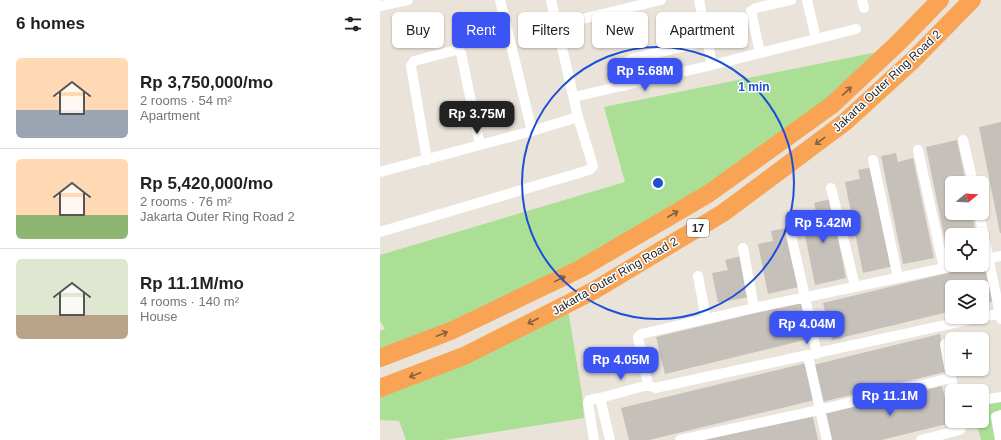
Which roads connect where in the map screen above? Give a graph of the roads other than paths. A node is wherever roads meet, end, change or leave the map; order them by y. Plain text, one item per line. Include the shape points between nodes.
1 (408, 0) edge
2 (500, 0) edge
3 (550, 0) edge
4 (661, 0) edge
5 (699, 0) edge
6 (791, 0) edge
7 (807, 0) edge
8 (940, 0) edge
9 (972, 0) edge
10 (380, 6) edge
11 (553, 12) edge
12 (701, 12) edge
13 (584, 18) edge
14 (856, 29) dead end
15 (816, 39) junction
16 (562, 48) edge
17 (677, 48) edge
18 (708, 48) edge
19 (760, 53) junction
20 (712, 65) junction
21 (624, 86) junction
22 (574, 97) junction
23 (578, 117) junction
24 (532, 131) junction
25 (963, 140) dead end
26 (480, 145) junction
27 (918, 150) dead end
28 (427, 160) junction
29 (873, 160) dead end
30 (380, 171) edge
31 (971, 176) edge
32 (831, 188) dead end
33 (380, 232) edge
34 (791, 235) dead end
35 (743, 248) dead end
36 (1001, 256) edge
37 (989, 259) edge
38 (944, 268) joint
39 (988, 272) edge
40 (698, 276) dead end
41 (898, 278) junction
42 (855, 286) junction
43 (805, 297) junction
44 (754, 308) junction
45 (1001, 315) edge
46 (706, 318) junction
47 (812, 355) junction
48 (380, 358) edge
49 (952, 378) joint
50 (953, 384) edge
51 (648, 385) junction
52 (380, 388) edge
53 (1001, 397) edge
54 (600, 398) junction
55 (989, 399) edge
56 (819, 410) junction
57 (1001, 415) edge
58 (961, 428) edge
59 (594, 440) edge
60 (610, 440) edge
61 (680, 440) edge
62 (827, 440) edge
63 (921, 440) edge
64 (1000, 440) edge

1 - 10 street
2 - 24 street
3 - 11 street
4 - 13 street
5 - 12 street
6 - 19 street via 751,11
7 - 15 street
48 -> 8 highway, Jakarta Outer Ring Road 2 / 17 via 453,330 580,269 708,194 832,105
9 -> 52 highway, Jakarta Outer Ring Road 2 / 17 via 913,60 845,122 723,213 593,291 464,356
14 - 15 street
15 - 19 street
16 - 22 street
17 - 21 street via 630,59 622,64 620,66
18 - 20 street
19 - 20 street
20 - 21 street
21 - 22 street
22 - 23 street
23 - 24 street
23 - 33 street via 593,166 589,170
24 - 26 street
25 - 31 street
26 - 28 street
26 - 28 street via 461,53 456,50 421,59 414,61 411,66
27 - 38 street
28 - 30 street
29 - 41 street
32 - 42 street
34 - 43 street
35 - 44 street
36 - 37 street
38 - 41 street
39 - 45 street
40 - 46 street
41 - 42 street
42 - 43 street
43 - 44 street
43 - 47 street
44 - 46 street
45 - 47 street
46 - 51 street via 639,335
47 - 51 street via 655,388
47 - 56 street
49 - 50 street
49 - 56 street
51 - 54 street
53 - 55 street
54 - 59 street via 589,400 588,403
54 - 60 street
56 - 61 street
56 - 62 street
57 - 64 street via 996,417
58 - 63 street

